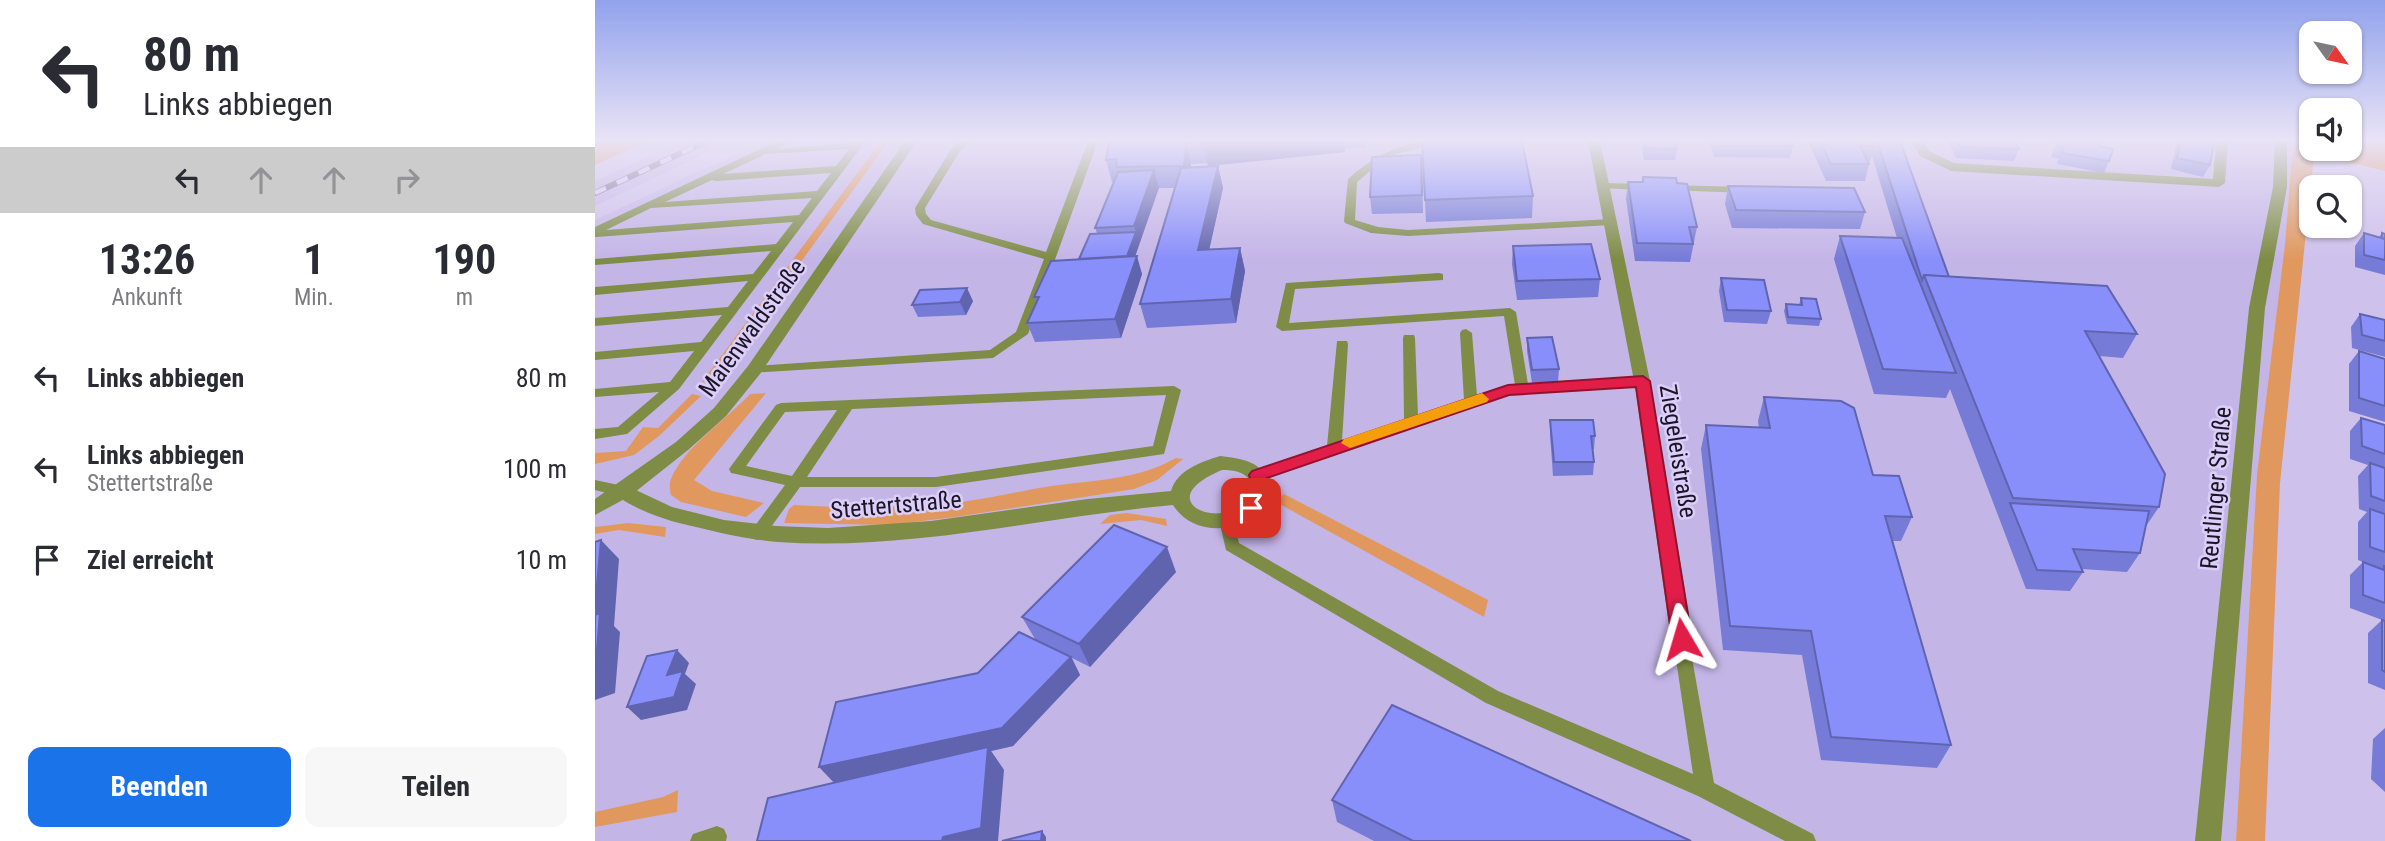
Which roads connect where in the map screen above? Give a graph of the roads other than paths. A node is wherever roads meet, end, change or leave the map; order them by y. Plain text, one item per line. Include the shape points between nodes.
1 (702, 180) edge
2 (831, 180) edge
3 (884, 180) edge
4 (937, 180) edge
5 (1078, 180) edge
6 (1353, 180) edge
7 (1603, 180) edge
8 (2173, 180) edge
9 (2219, 180) edge
10 (2280, 180) edge
11 (1604, 186) junction
12 (1760, 190) edge
13 (821, 194) junction
14 (647, 206) junction
15 (802, 219) junction
16 (1611, 222) junction
17 (595, 232) edge
18 (780, 247) junction
19 (1050, 257) junction
20 (595, 261) edge
21 (757, 277) junction
22 (1439, 277) dead end
23 (595, 291) edge
24 (732, 310) junction
25 (595, 322) edge
26 (1465, 332) dead end
27 (1409, 338) dead end
28 (1342, 344) dead end
29 (704, 346) junction
30 (595, 356) edge
31 (754, 370) junction
32 (1643, 381) junction
33 (674, 386) junction
34 (1522, 389) junction
35 (595, 393) edge
36 (1471, 402) junction
37 (848, 405) junction
38 (1411, 422) junction
39 (595, 434) edge
40 (1334, 448) junction
41 (1258, 475) junction
42 (796, 482) junction
43 (595, 485) edge
44 (623, 491) junction
45 (1179, 497) junction
46 (595, 508) edge
47 (1227, 520) junction
48 (757, 534) junction
49 (1683, 646) joint
50 (1705, 789) junction
51 (700, 841) edge
52 (716, 841) edge
53 (1806, 841) edge
54 (2208, 841) edge

1 - 14 lane
2 - 13 lane
3 - 31 street, Maienwaldstraße
4 - 19 lane via 920,208 927,222
5 - 19 lane
6 - 16 lane via 1349,221 1380,232
7 - 11 street, Ziegeleistraße
8 - 9 street
10 - 54 street, Reutlinger Straße via 2257,308
11 - 12 lane
11 - 16 street, Ziegeleistraße
13 - 14 lane
13 - 15 lane
14 - 17 lane
15 - 17 lane
15 - 18 lane
16 - 32 street, Ziegeleistraße
18 - 20 lane
18 - 21 lane
19 - 31 lane via 1022,334 993,354
21 - 23 lane
21 - 24 lane
22 - 34 lane via 1290,286 1282,327 1510,312
24 - 25 lane
24 - 29 lane
26 - 36 lane
27 - 38 lane
28 - 40 lane
29 - 30 lane
29 - 33 lane
31 - 44 street, Maienwaldstraße via 720,412
32 - 34 lane
32 - 49 street, Ziegeleistraße
33 - 35 lane
33 - 39 lane via 622,431
34 - 36 lane
36 - 38 lane
37 - 42 lane
37 - 42 lane via 781,408 736,468
37 - 42 lane via 1174,390 1159,450 936,482
38 - 40 lane
40 - 41 lane
41 - 45 street via 1236,463 1212,465 1192,475
41 - 47 street via 1261,486 1251,508
42 - 48 lane
43 - 44 lane
44 - 46 street, Maienwaldstraße
44 - 48 street, Stettertstraße via 670,514
45 - 47 street via 1181,508 1190,517
45 - 48 street, Stettertstraße via 908,533
47 - 50 lane via 1232,546 1492,697
49 - 50 lane
50 - 53 lane
51 - 52 lane via 717,836

